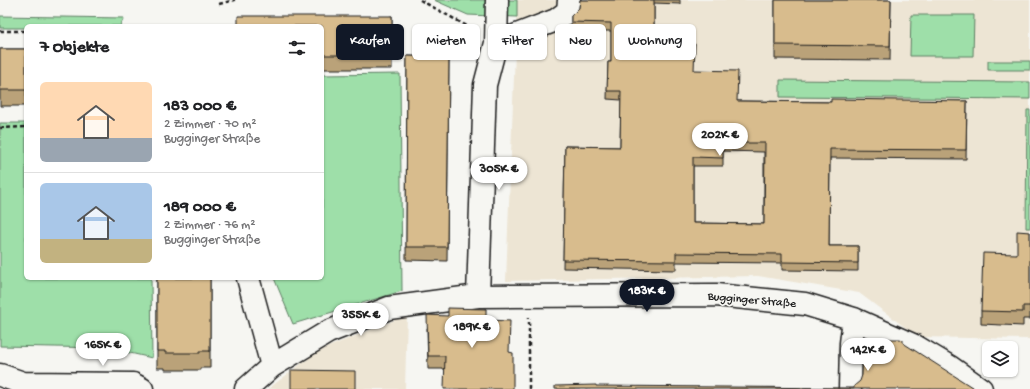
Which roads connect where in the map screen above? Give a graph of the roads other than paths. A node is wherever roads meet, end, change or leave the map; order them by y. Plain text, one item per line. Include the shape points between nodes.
1 (497, 0) edge
2 (569, 0) edge
3 (496, 24) edge
4 (546, 24) edge
5 (492, 60) edge
6 (249, 280) edge
7 (478, 296) junction
8 (854, 319) junction
9 (272, 366) junction
10 (0, 375) edge
11 (142, 389) edge
12 (246, 389) edge
13 (850, 389) edge
14 (981, 389) edge

1 - 3 street
2 - 4 street via 568,11
5 - 7 street via 485,85
6 - 9 street
7 - 8 street, Bugginger Straße via 716,295 806,304
7 - 9 street, Bugginger Straße via 389,308 328,332
8 - 13 street
8 - 14 street, Bugginger Straße via 916,346
9 - 12 street, Bugginger Straße
10 - 11 street via 23,383 133,384

